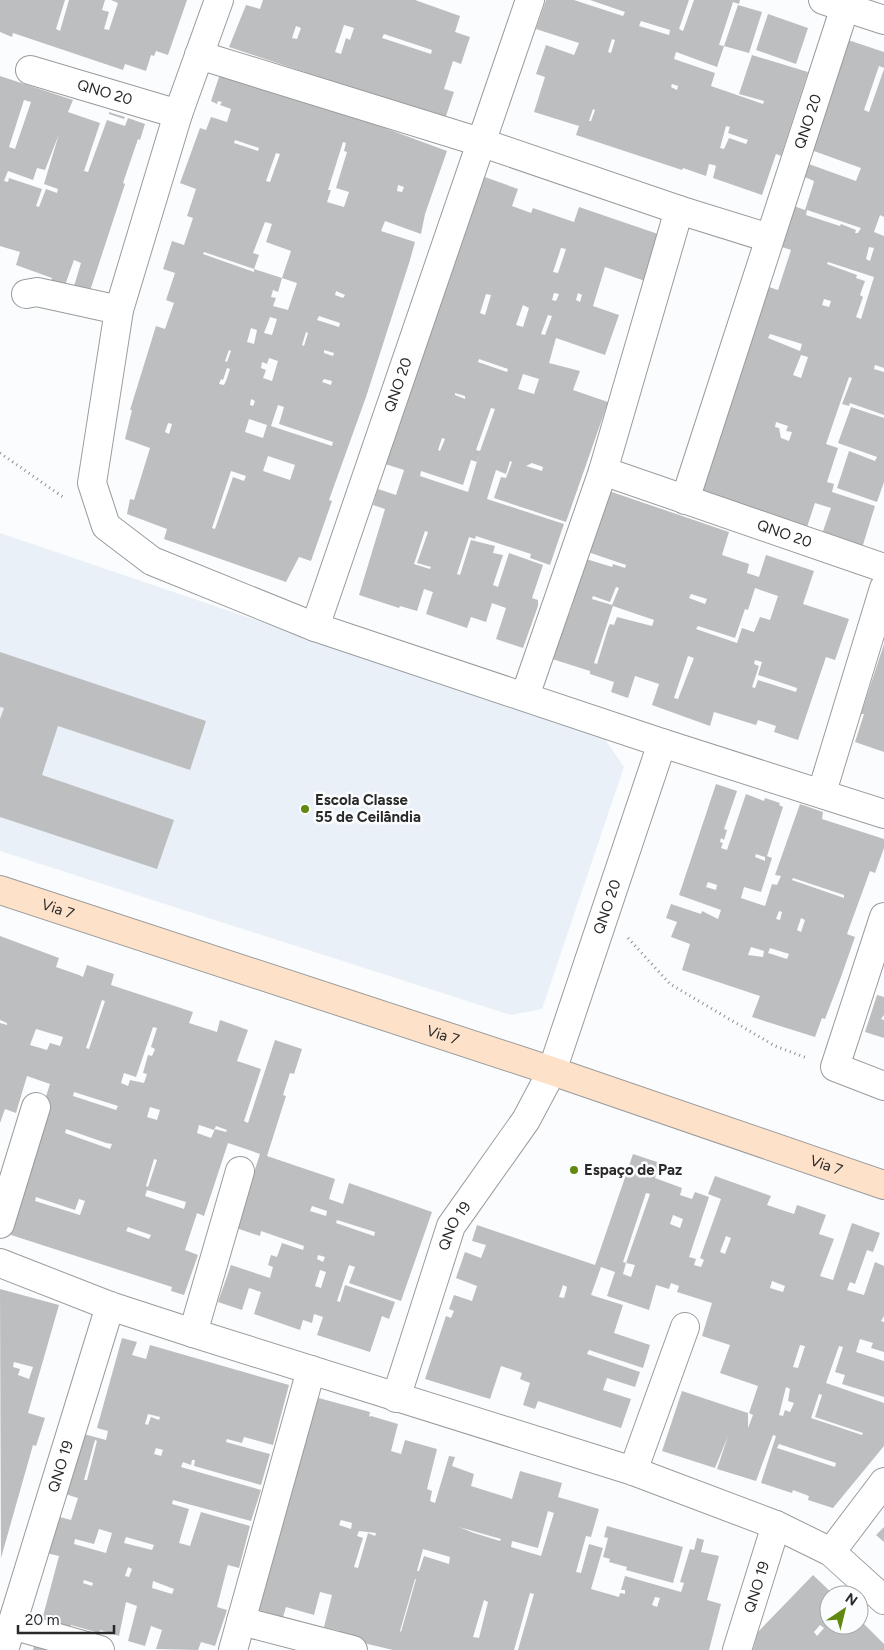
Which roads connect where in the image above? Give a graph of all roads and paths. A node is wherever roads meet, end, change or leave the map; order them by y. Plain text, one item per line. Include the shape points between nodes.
1 (219, 0) edge
2 (530, 0) edge
3 (834, 3) edge
4 (884, 20) edge
5 (199, 55) junction
6 (30, 70) dead end
7 (178, 114) junction
8 (480, 142) junction
9 (679, 210) junction
10 (769, 238) junction
11 (26, 294) dead end
12 (119, 310) junction
13 (0, 453) edge
14 (603, 471) junction
15 (65, 498) dead end
16 (685, 500) junction
17 (884, 568) edge
18 (884, 588) edge
19 (315, 627) junction
20 (525, 696) junction
21 (662, 743) junction
22 (822, 792) junction
23 (884, 814) edge
24 (0, 890) edge
25 (605, 913) junction
26 (884, 917) edge
27 (835, 1068) junction
28 (552, 1071) junction
29 (884, 1086) edge
30 (36, 1108) dead end
31 (240, 1171) dead end
32 (884, 1185) edge
33 (0, 1224) edge
34 (0, 1264) edge
35 (110, 1306) junction
36 (685, 1327) dead end
37 (193, 1334) junction
38 (311, 1370) junction
39 (396, 1398) junction
40 (633, 1471) junction
41 (884, 1482) edge
42 (776, 1525) junction
43 (831, 1552) junction
44 (884, 1600) edge
45 (241, 1621) junction
46 (8, 1638) edge
47 (100, 1650) edge
48 (232, 1650) edge
49 (353, 1650) edge
50 (737, 1650) edge

1 - 5 street
2 - 8 street, QNO 20
3 - 4 street, QNO 20
3 - 10 street, QNO 20
5 - 7 street
5 - 8 street
6 - 7 street, QNO 20
7 - 12 street
8 - 9 street
8 - 19 street, QNO 20
9 - 10 street
9 - 14 street
10 - 16 street, QNO 20
11 - 12 street via 37,292
12 - 19 street via 92,484 106,526 152,561
13 - 15 path
14 - 16 street, QNO 20
14 - 20 street
16 - 17 street, QNO 20
18 - 22 street
19 - 20 street
20 - 21 street
21 - 22 street
21 - 25 street, QNO 20
22 - 23 street
24 - 28 main road, Via 7
25 - 27 path via 670,984 775,1046
25 - 28 street, QNO 20
26 - 27 street
27 - 29 street
28 - 32 main road, Via 7
28 - 39 street, QNO 19 via 526,1120 451,1226
30 - 33 street
31 - 37 street
34 - 35 street
35 - 37 street
35 - 46 street, QNO 19
36 - 40 street
37 - 38 street
38 - 39 street
38 - 45 street
39 - 40 street
40 - 42 street
41 - 43 street
42 - 43 street
42 - 50 street, QNO 19
43 - 44 street
45 - 48 street
45 - 49 street
46 - 47 street, QNO 19

